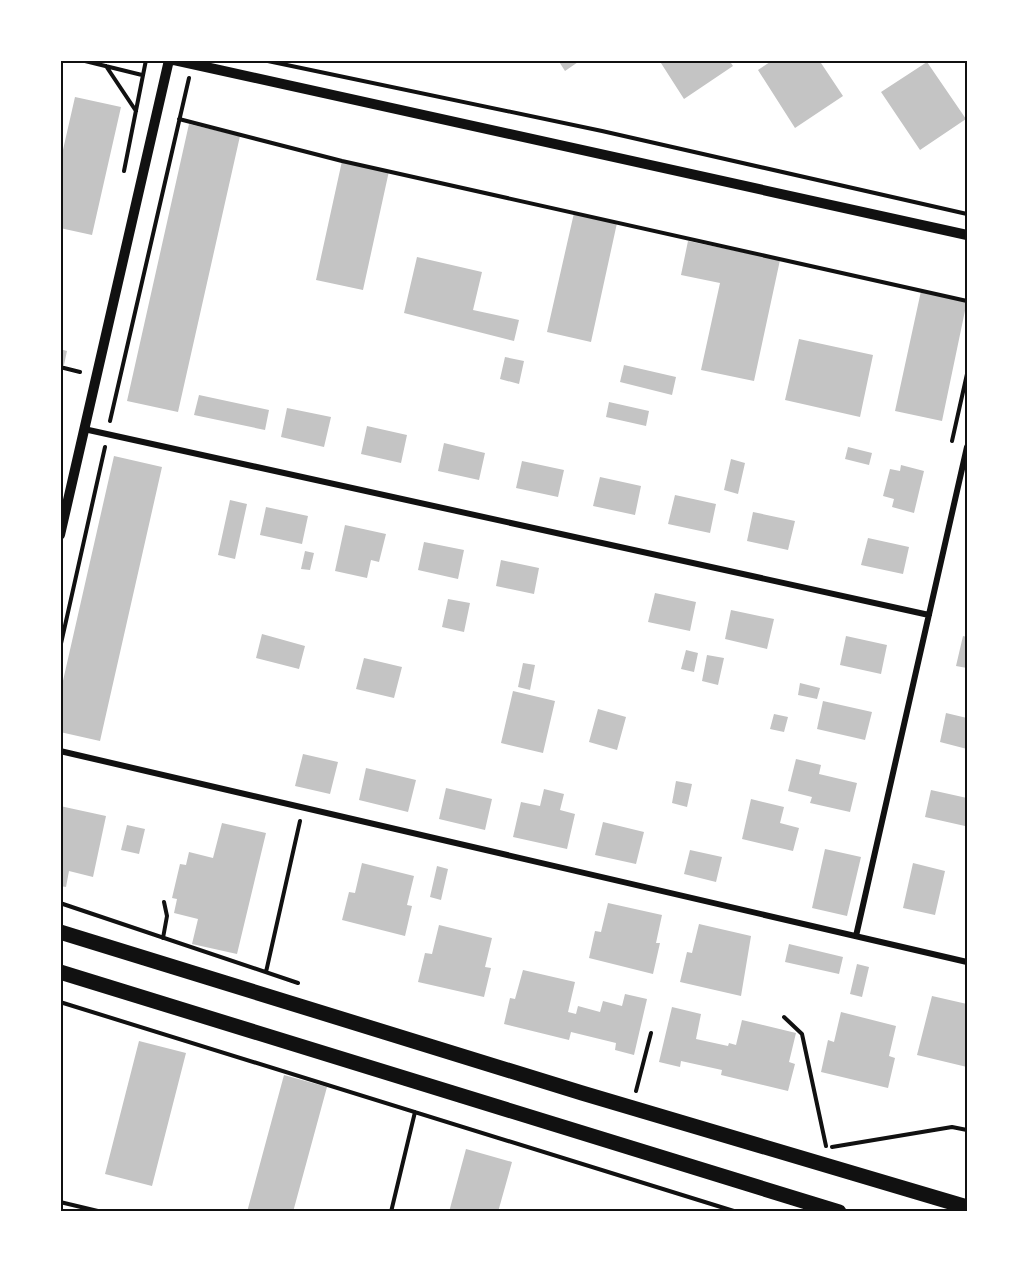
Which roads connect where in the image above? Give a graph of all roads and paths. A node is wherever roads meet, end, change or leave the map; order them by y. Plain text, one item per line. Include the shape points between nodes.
1 (81, 60) edge
2 (172, 60) edge
3 (263, 60) edge
4 (192, 64) junction
5 (106, 65) junction
6 (142, 75) dead end
7 (136, 111) dead end
8 (179, 119) junction
9 (967, 214) edge
10 (967, 236) edge
11 (967, 301) edge
12 (60, 368) edge
13 (81, 372) dead end
14 (967, 374) edge
15 (121, 423) dead end
16 (84, 429) junction
17 (967, 447) edge
18 (951, 448) dead end
19 (115, 449) dead end
20 (60, 535) edge
21 (929, 615) junction
22 (60, 648) edge
23 (60, 750) edge
24 (303, 807) junction
25 (164, 902) dead end
26 (60, 932) edge
27 (856, 936) junction
28 (163, 938) dead end
29 (967, 962) edge
30 (60, 972) edge
31 (266, 972) dead end
32 (60, 1002) edge
33 (784, 1017) dead end
34 (651, 1033) dead end
35 (635, 1092) dead end
36 (415, 1112) junction
37 (967, 1130) edge
38 (60, 1202) edge
39 (967, 1207) edge
40 (102, 1212) edge
41 (391, 1212) edge
42 (737, 1212) edge
43 (839, 1212) edge

1 - 5 path
2 - 4 street
2 - 16 street
3 - 9 path via 602,131
4 - 8 path
4 - 10 street
5 - 6 path
5 - 7 path
8 - 11 path via 342,161
8 - 15 path via 109,420
12 - 13 path
14 - 18 path
16 - 20 street
16 - 21 street
17 - 21 street
19 - 22 path via 103,447
21 - 27 street
23 - 24 street
24 - 27 street
24 - 31 path
25 - 28 path via 167,916
26 - 39 main road
27 - 29 street
30 - 43 main road
32 - 36 path
33 - 37 path via 802,1034 826,1148 952,1127
34 - 35 path
36 - 41 path
36 - 42 path
38 - 40 path

